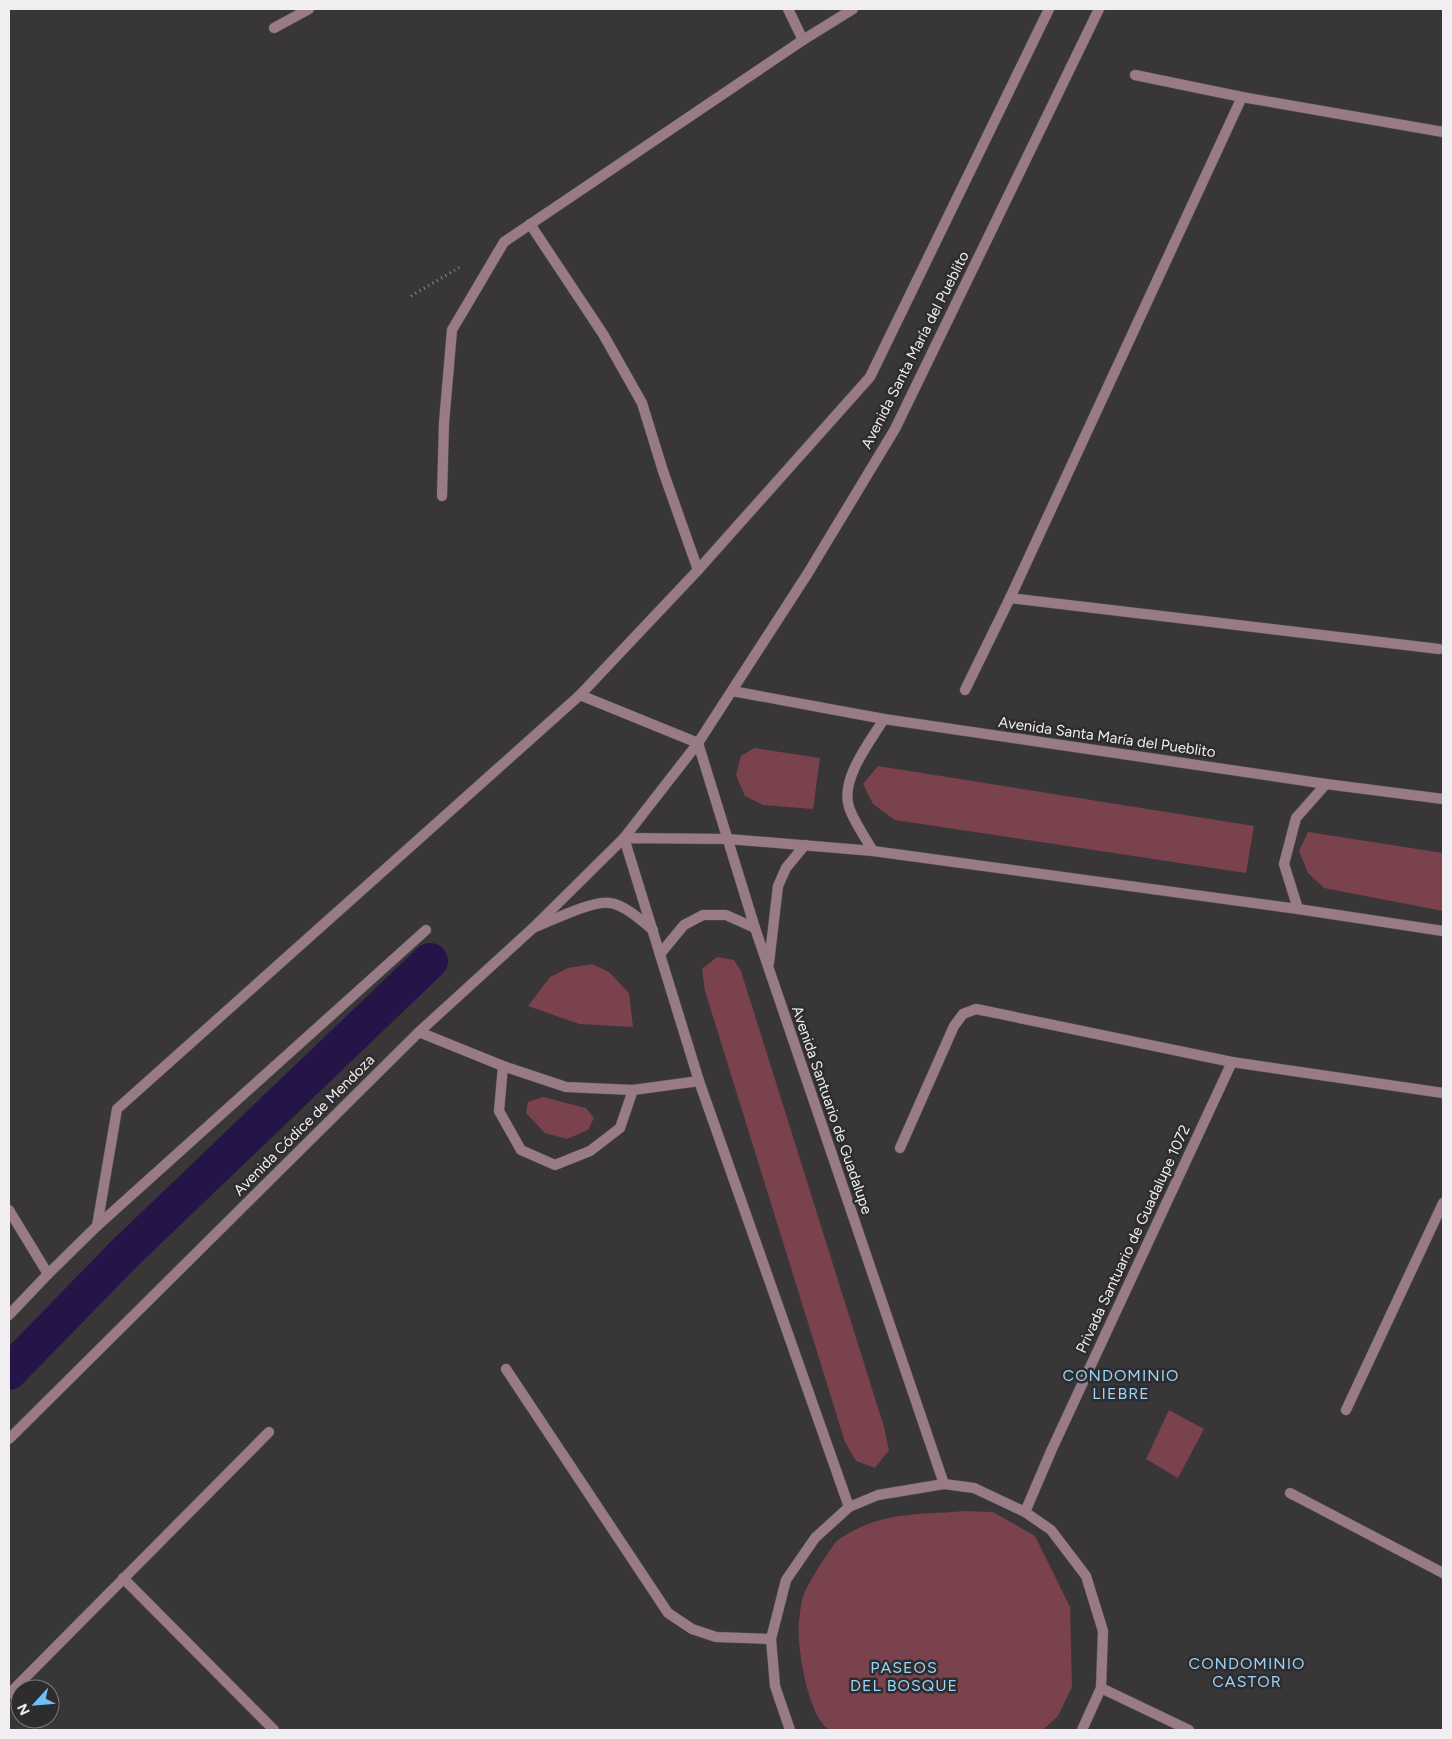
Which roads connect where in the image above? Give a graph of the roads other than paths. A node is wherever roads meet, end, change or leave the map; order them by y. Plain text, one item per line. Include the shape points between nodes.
1 (309, 9) edge
2 (788, 9) edge
3 (853, 9) edge
4 (1049, 9) edge
5 (1098, 9) edge
6 (274, 28) dead end
7 (803, 40) junction
8 (1135, 75) dead end
9 (1242, 97) junction
10 (1443, 132) edge
11 (530, 224) junction
12 (442, 496) dead end
13 (698, 570) junction
14 (1010, 598) junction
15 (1439, 649) dead end
16 (965, 690) dead end
17 (732, 691) junction
18 (580, 695) junction
19 (884, 720) junction
20 (698, 743) junction
21 (1326, 784) junction
22 (1443, 799) edge
23 (624, 838) junction
24 (728, 839) junction
25 (805, 845) junction
26 (873, 851) junction
27 (1298, 909) junction
28 (533, 928) junction
29 (755, 928) junction
30 (426, 930) dead end
31 (653, 930) junction
32 (1443, 932) edge
33 (660, 954) junction
34 (768, 967) junction
35 (419, 1032) junction
36 (1232, 1062) junction
37 (504, 1066) junction
38 (699, 1081) junction
39 (633, 1090) junction
40 (1443, 1093) edge
41 (900, 1148) dead end
42 (1443, 1203) edge
43 (9, 1210) edge
44 (97, 1226) junction
45 (48, 1274) junction
46 (9, 1315) edge
47 (506, 1369) dead end
48 (1346, 1410) dead end
49 (269, 1432) dead end
50 (9, 1439) edge
51 (944, 1484) junction
52 (1290, 1493) dead end
53 (849, 1507) junction
54 (1025, 1512) junction
55 (1443, 1574) edge
56 (123, 1578) junction
57 (771, 1639) junction
58 (1101, 1688) junction
59 (9, 1694) edge
60 (274, 1730) edge
61 (790, 1730) edge
62 (1082, 1730) edge
63 (1189, 1730) edge

1 - 6 street
2 - 7 street
3 - 7 street
4 - 13 street via 870,377
5 - 17 street, Avenida Santa María del Pueblito via 895,429
7 - 11 street
8 - 9 street
9 - 10 street
9 - 14 street
11 - 12 street via 504,242 452,330
11 - 13 street via 603,334 642,403
13 - 18 street
14 - 15 street
14 - 16 street
17 - 19 street, Avenida Santa María del Pueblito
17 - 20 street, Avenida Santa María del Pueblito
18 - 20 street
18 - 44 street via 117,1109
19 - 21 street, Avenida Santa María del Pueblito
19 - 26 street via 848,785 848,806
20 - 23 street, Avenida Códice de Mendoza
20 - 24 street, Avenida Santuario de Guadalupe
21 - 22 street, Avenida Santa María del Pueblito
21 - 27 street via 1296,818 1284,864
23 - 24 street
23 - 28 street, Avenida Códice de Mendoza
23 - 31 street
24 - 25 street
24 - 29 street, Avenida Santuario de Guadalupe
25 - 26 street
25 - 34 street via 786,868 778,886
26 - 27 street
27 - 32 street
28 - 31 street via 590,906 611,903 631,912
28 - 35 street, Avenida Códice de Mendoza
29 - 33 street via 726,915 703,915 684,925
29 - 34 street, Avenida Santuario de Guadalupe
30 - 44 street
31 - 33 street
33 - 38 street
34 - 51 street, Avenida Santuario de Guadalupe
35 - 37 street
35 - 50 street, Avenida Códice de Mendoza
36 - 40 street
36 - 41 street via 976,1009 963,1014 954,1026
36 - 54 street, Privada Santuario de Guadalupe 1072
37 - 39 street via 566,1087
37 - 39 street via 499,1111 521,1150 556,1165 590,1151 620,1128
38 - 39 street
38 - 53 street
42 - 48 street
43 - 45 street
44 - 45 street
45 - 46 street
47 - 57 street via 668,1613 692,1629 716,1636
49 - 56 street
51 - 53 street via 878,1495
51 - 54 street via 974,1488
52 - 55 street
53 - 57 street via 815,1538 786,1580
54 - 58 street via 1051,1530 1086,1576 1103,1631
56 - 59 street
56 - 60 street
57 - 61 street via 775,1686
58 - 62 street
58 - 63 street

